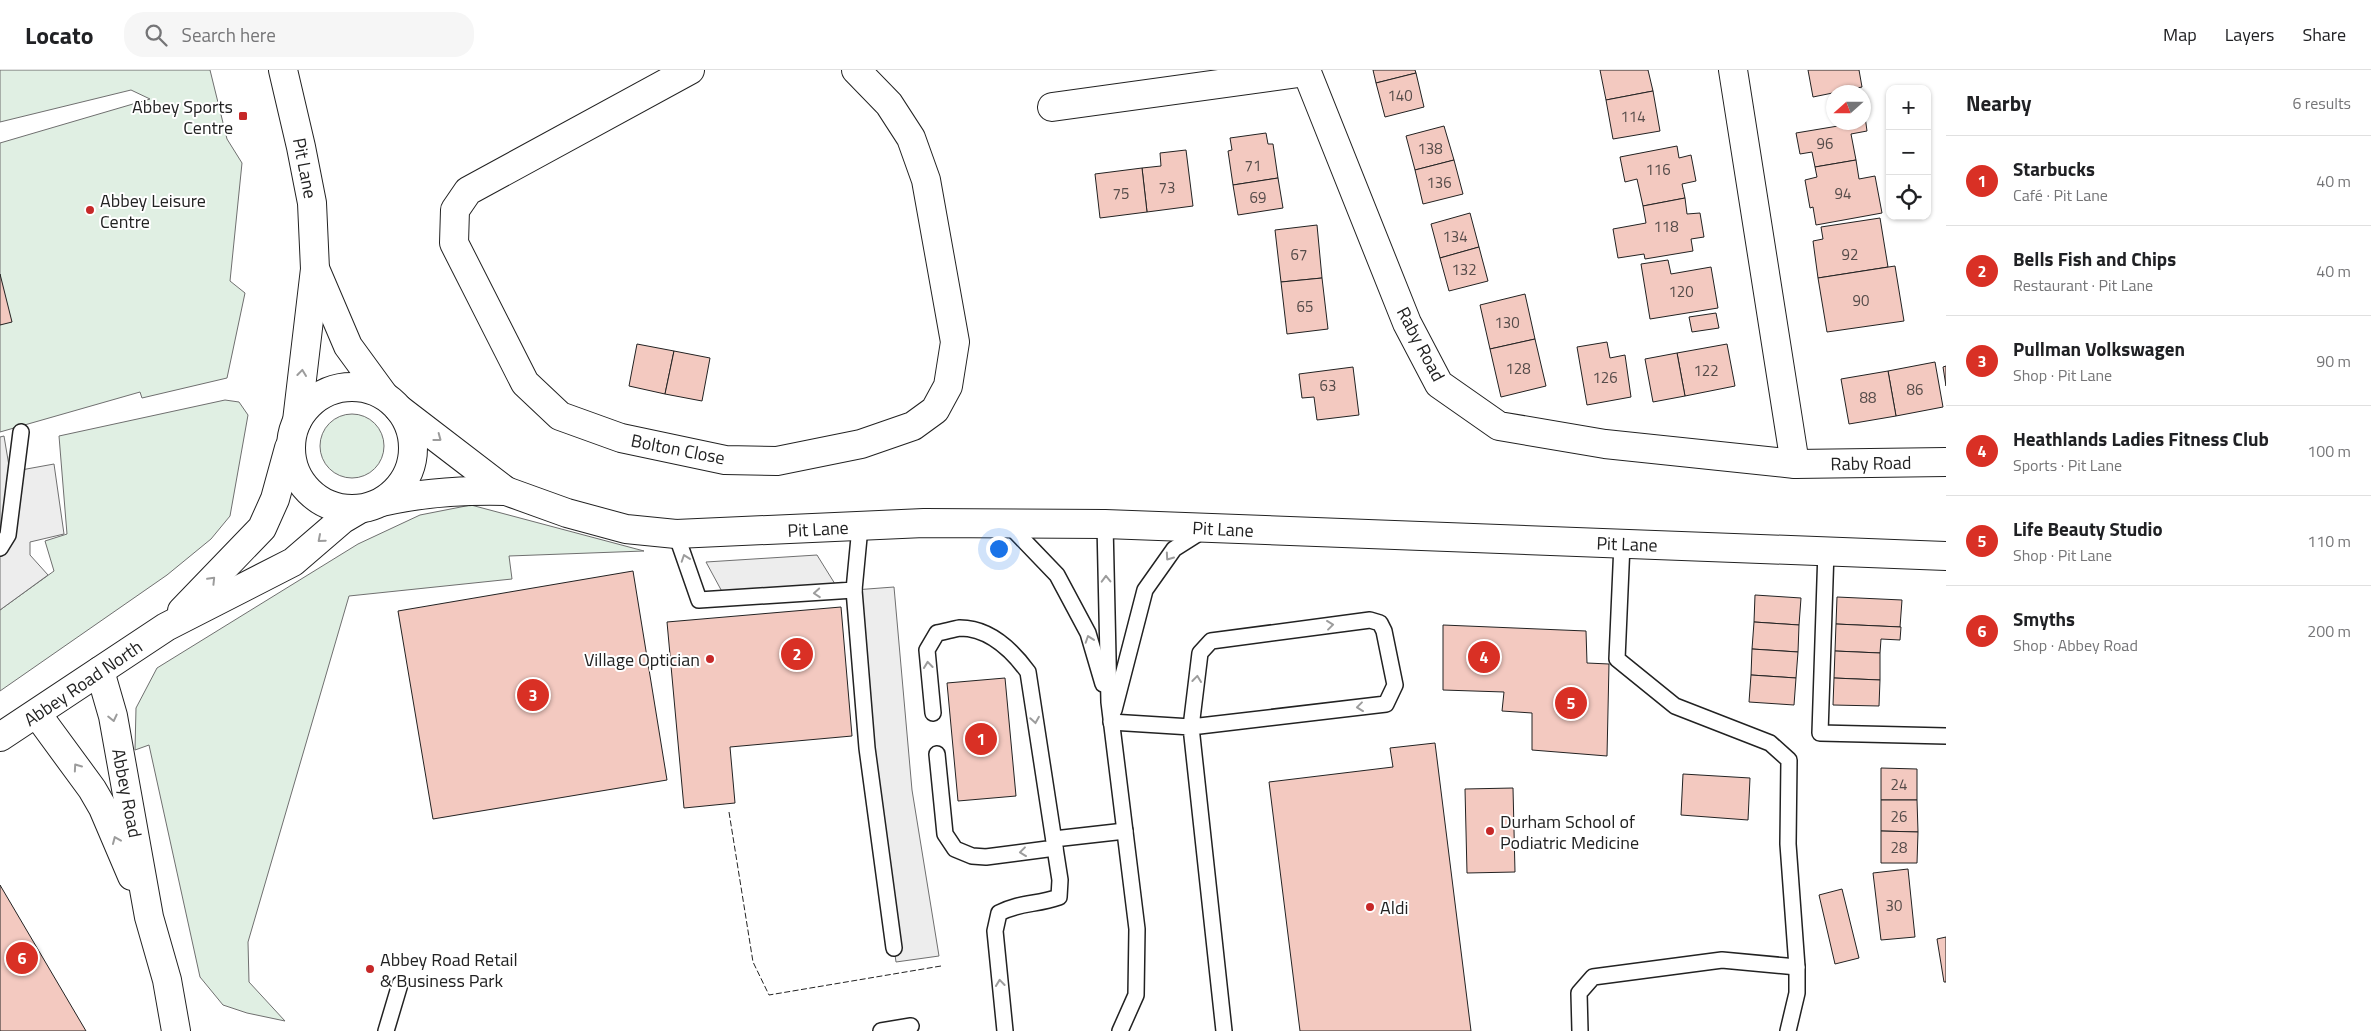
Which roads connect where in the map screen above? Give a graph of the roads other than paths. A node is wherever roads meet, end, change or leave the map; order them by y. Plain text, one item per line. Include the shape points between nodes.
1 (283, 70) edge
2 (690, 70) edge
3 (856, 70) edge
4 (1733, 70) edge
5 (1306, 71) edge
6 (1052, 107) dead end
7 (315, 269) junction
8 (391, 402) junction
9 (294, 431) junction
10 (21, 432) dead end
11 (1946, 462) edge
12 (1795, 464) junction
13 (506, 490) junction
14 (6, 495) edge
15 (371, 506) junction
16 (1008, 524) junction
17 (1104, 524) junction
18 (860, 527) junction
19 (1208, 528) junction
20 (676, 534) junction
21 (1622, 544) junction
22 (0, 548) edge
23 (1826, 550) junction
24 (1946, 556) edge
25 (854, 590) junction
26 (166, 628) junction
27 (100, 671) junction
28 (933, 713) dead end
29 (1110, 713) junction
30 (37, 714) junction
31 (1191, 727) junction
32 (1946, 736) edge
33 (0, 737) edge
34 (937, 754) dead end
35 (1125, 831) junction
36 (1054, 843) junction
37 (149, 917) junction
38 (894, 948) dead end
39 (1797, 967) junction
40 (400, 984) dead end
41 (912, 1026) dead end
42 (176, 1031) edge
43 (386, 1031) edge
44 (881, 1031) edge
45 (1005, 1031) edge
46 (1120, 1031) edge
47 (1224, 1031) edge
48 (1580, 1031) edge
49 (1788, 1031) edge

1 - 7 street, Pit Lane via 312,203
2 - 3 street, Bolton Close via 468,191 455,210 454,243 526,383 560,416 621,438 725,460 778,461 861,444 913,426 935,410 948,386 955,342 926,180 906,132 889,104
4 - 12 street
5 - 6 street, Raby Road
5 - 12 street, Raby Road via 1406,323 1439,384 1499,426 1605,444
7 - 8 street via 348,346
9 -> 7 street
8 - 9 street via 362,388 342,388 324,394 308,405
8 -> 13 street, Pit Lane
8 - 15 street via 408,424 413,442 412,459 396,491
9 - 15 street via 291,460 297,478 309,493 341,509
26 -> 9 street via 262,528 275,499
10 - 14 lane
11 - 12 street, Raby Road
13 - 15 street, Pit Lane via 414,494
13 - 20 street, Pit Lane via 567,513 626,529
14 - 22 lane via 8,535
15 -> 26 street via 343,519 293,562
16 - 17 street, Pit Lane
16 - 18 street, Pit Lane via 924,523
29 -> 16 lane via 1088,634 1058,575
17 - 19 street, Pit Lane
29 -> 17 lane
18 - 20 street, Pit Lane
18 - 25 lane
19 - 21 street, Pit Lane
19 -> 29 lane via 1174,550 1145,590 1113,713
25 -> 20 lane via 699,600
21 - 23 street, Pit Lane
21 - 39 lane via 1617,659 1675,706 1770,743 1789,760 1788,844
23 - 24 street, Pit Lane
23 - 32 lane via 1820,733
25 - 38 lane via 867,748
26 - 27 street, Abbey Road North
27 - 30 street, Abbey Road North
27 -> 37 street, Abbey Road via 113,716
28 -> 36 lane via 927,650 937,633 960,628 984,632 1014,653 1028,672
29 - 31 lane
29 - 35 lane
30 - 33 street, Abbey Road North
37 -> 30 street, Abbey Road via 103,808 76,765
31 -> 31 lane via 1200,653 1211,641 1370,620 1380,623 1395,685 1386,704
31 - 47 lane
36 -> 34 lane via 986,857 972,856 955,849 945,834
35 - 36 lane
35 - 46 lane via 1137,929 1136,995
45 -> 36 lane via 995,931 999,913 1015,905 1058,897 1060,880
37 - 42 street, Abbey Road via 167,980
39 - 48 lane via 1722,960 1593,977 1579,993
39 - 49 lane via 1797,994
40 - 43 lane
41 - 44 lane

